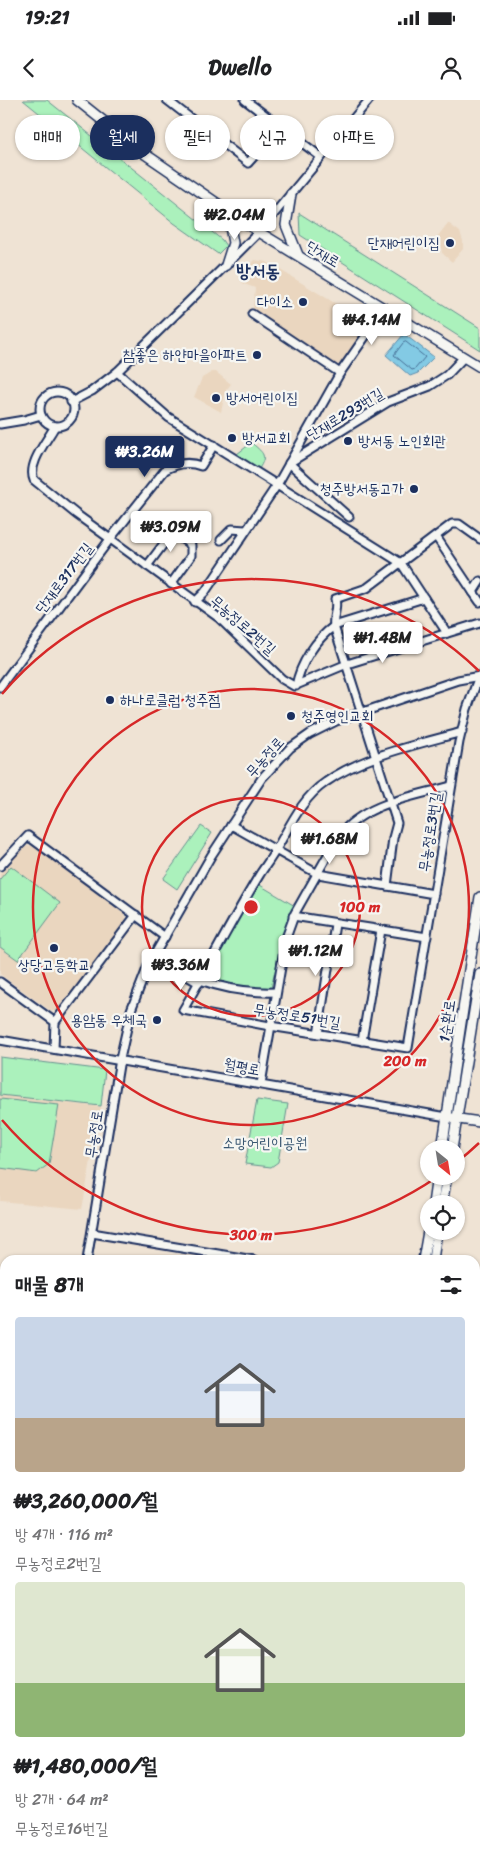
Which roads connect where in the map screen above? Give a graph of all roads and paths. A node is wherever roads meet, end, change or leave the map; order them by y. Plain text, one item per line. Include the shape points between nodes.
1 (77, 100) edge
2 (167, 100) edge
3 (245, 100) edge
4 (369, 100) edge
5 (264, 115) edge
6 (356, 115) edge
7 (240, 157) edge
8 (318, 160) edge
9 (290, 194) junction
10 (227, 210) junction
11 (259, 232) junction
12 (298, 255) junction
13 (226, 265) junction
14 (385, 308) junction
15 (252, 314) dead end
16 (464, 357) junction
17 (480, 367) edge
18 (118, 372) junction
19 (340, 372) junction
20 (72, 402) junction
21 (41, 415) junction
22 (0, 424) edge
23 (56, 426) junction
24 (214, 445) junction
25 (289, 463) junction
26 (277, 485) junction
27 (349, 517) dead end
28 (245, 530) junction
29 (436, 538) junction
30 (110, 539) junction
31 (480, 539) edge
32 (221, 540) dead end
33 (401, 564) junction
34 (147, 566) junction
35 (480, 581) edge
36 (171, 584) junction
37 (473, 592) junction
38 (424, 598) junction
39 (195, 602) junction
40 (480, 602) edge
41 (480, 623) edge
42 (334, 626) junction
43 (447, 633) junction
44 (347, 664) junction
45 (479, 676) edge
46 (296, 686) junction
47 (0, 687) edge
48 (363, 712) junction
49 (462, 732) junction
50 (377, 757) junction
51 (451, 786) junction
52 (392, 803) junction
53 (231, 825) junction
54 (276, 850) junction
55 (0, 866) edge
56 (318, 874) junction
57 (387, 886) junction
58 (434, 894) junction
59 (480, 897) edge
60 (136, 915) junction
61 (293, 916) junction
62 (335, 924) junction
63 (381, 930) junction
64 (165, 937) junction
65 (426, 937) junction
66 (154, 957) junction
67 (480, 974) edge
68 (199, 981) junction
69 (0, 982) edge
70 (276, 992) junction
71 (55, 1022) junction
72 (270, 1026) junction
73 (318, 1034) junction
74 (0, 1040) edge
75 (362, 1041) junction
76 (408, 1048) joint
77 (54, 1049) junction
78 (120, 1059) junction
79 (261, 1084) junction
80 (452, 1118) junction
81 (480, 1122) edge
82 (445, 1140) edge
83 (452, 1140) edge
84 (92, 1233) junction
85 (427, 1240) edge
86 (436, 1240) edge
87 (88, 1255) edge
88 (224, 1255) edge
89 (424, 1255) edge
90 (434, 1255) edge

1 - 10 street, 단재로 via 142,152
2 - 7 street
3 - 5 street
4 - 6 street
8 - 9 street
9 - 11 street
9 - 12 street via 286,225
10 - 11 street, 단재로
10 - 13 street via 233,243
11 - 12 street, 단재로
11 - 13 street
12 - 14 street, 단재로
13 - 18 street
14 - 16 street, 단재로
14 - 19 street
15 - 19 street
16 - 17 street, 단재로
16 - 25 street, 단재로293번길 via 447,375 430,386 388,402
18 - 20 street
18 - 24 street via 168,417
19 - 25 street, 단재로293번길
20 - 21 street via 61,393 50,394 42,402
20 - 23 street via 74,410 70,420
21 - 22 street
21 - 23 street via 46,422
23 - 30 street, 단재로317번길 via 32,465 31,474 34,480
24 - 26 street
24 - 30 street via 201,466 175,464 166,470
25 - 26 street, 단재로293번길
25 - 27 street
26 - 28 street, 단재로293번길
26 - 33 street
28 - 32 street via 232,529
28 - 39 street, 단재로293번길 via 205,592
29 - 31 street via 452,524 459,524
29 - 33 street
29 - 37 street
30 - 34 street, 무농정로2번길
30 - 47 street, 단재로317번길
33 - 38 street
33 - 42 street via 367,588 335,599
34 - 36 street, 무농정로2번길
34 - 36 street via 175,529 191,545 192,556
35 - 37 street
36 - 39 street, 무농정로2번길
37 - 40 street
38 - 42 street
38 - 43 street
39 - 46 street, 무농정로2번길 via 219,618 282,679
41 - 43 street
42 - 44 street
42 - 46 street via 323,634 298,673
43 - 44 street
44 - 46 street
44 - 48 street
45 - 48 street, 무농정로
45 - 49 street, 무농정로3번길
48 - 50 street
48 - 53 street, 무농정로 via 336,721 290,748 262,778
49 - 50 street
49 - 51 street, 무농정로3번길
50 - 52 street
50 - 54 street via 325,782 295,816
51 - 52 street
51 - 58 street, 무농정로3번길
52 - 56 street via 358,816 346,826
52 - 57 street via 397,822
53 - 54 street
53 - 64 street, 무농정로
54 - 56 street
54 - 68 street
55 - 60 street via 28,836
56 - 57 street
56 - 61 street
57 - 58 street
58 - 65 street, 무농정로3번길
59 - 80 street, 1순환로
60 - 64 street
60 - 71 street
61 - 62 street
61 - 70 street
62 - 63 street
62 - 73 street
63 - 65 street
63 - 75 street
64 - 66 street, 무농정로
65 - 76 street, 무농정로3번길
66 - 68 street
66 - 78 street, 무농정로 via 131,1010
67 - 80 street, 1순환로
68 - 70 street via 237,990
68 - 72 street, 무농정로51번길 via 183,1010
69 - 71 street
70 - 72 street
71 - 77 street
72 - 73 street, 무농정로51번길
72 - 79 street
73 - 75 street, 무농정로51번길
74 - 77 street, 월평로
75 - 76 street, 무농정로51번길
77 - 78 street, 월평로
78 - 79 street, 월평로
78 - 84 street, 무농정로
79 - 80 street, 월평로
80 - 81 street, 월평로
80 - 82 street, 1순환로
80 - 83 street, 1순환로
84 - 87 street, 무농정로
84 - 88 street
85 - 89 street
86 - 90 street

